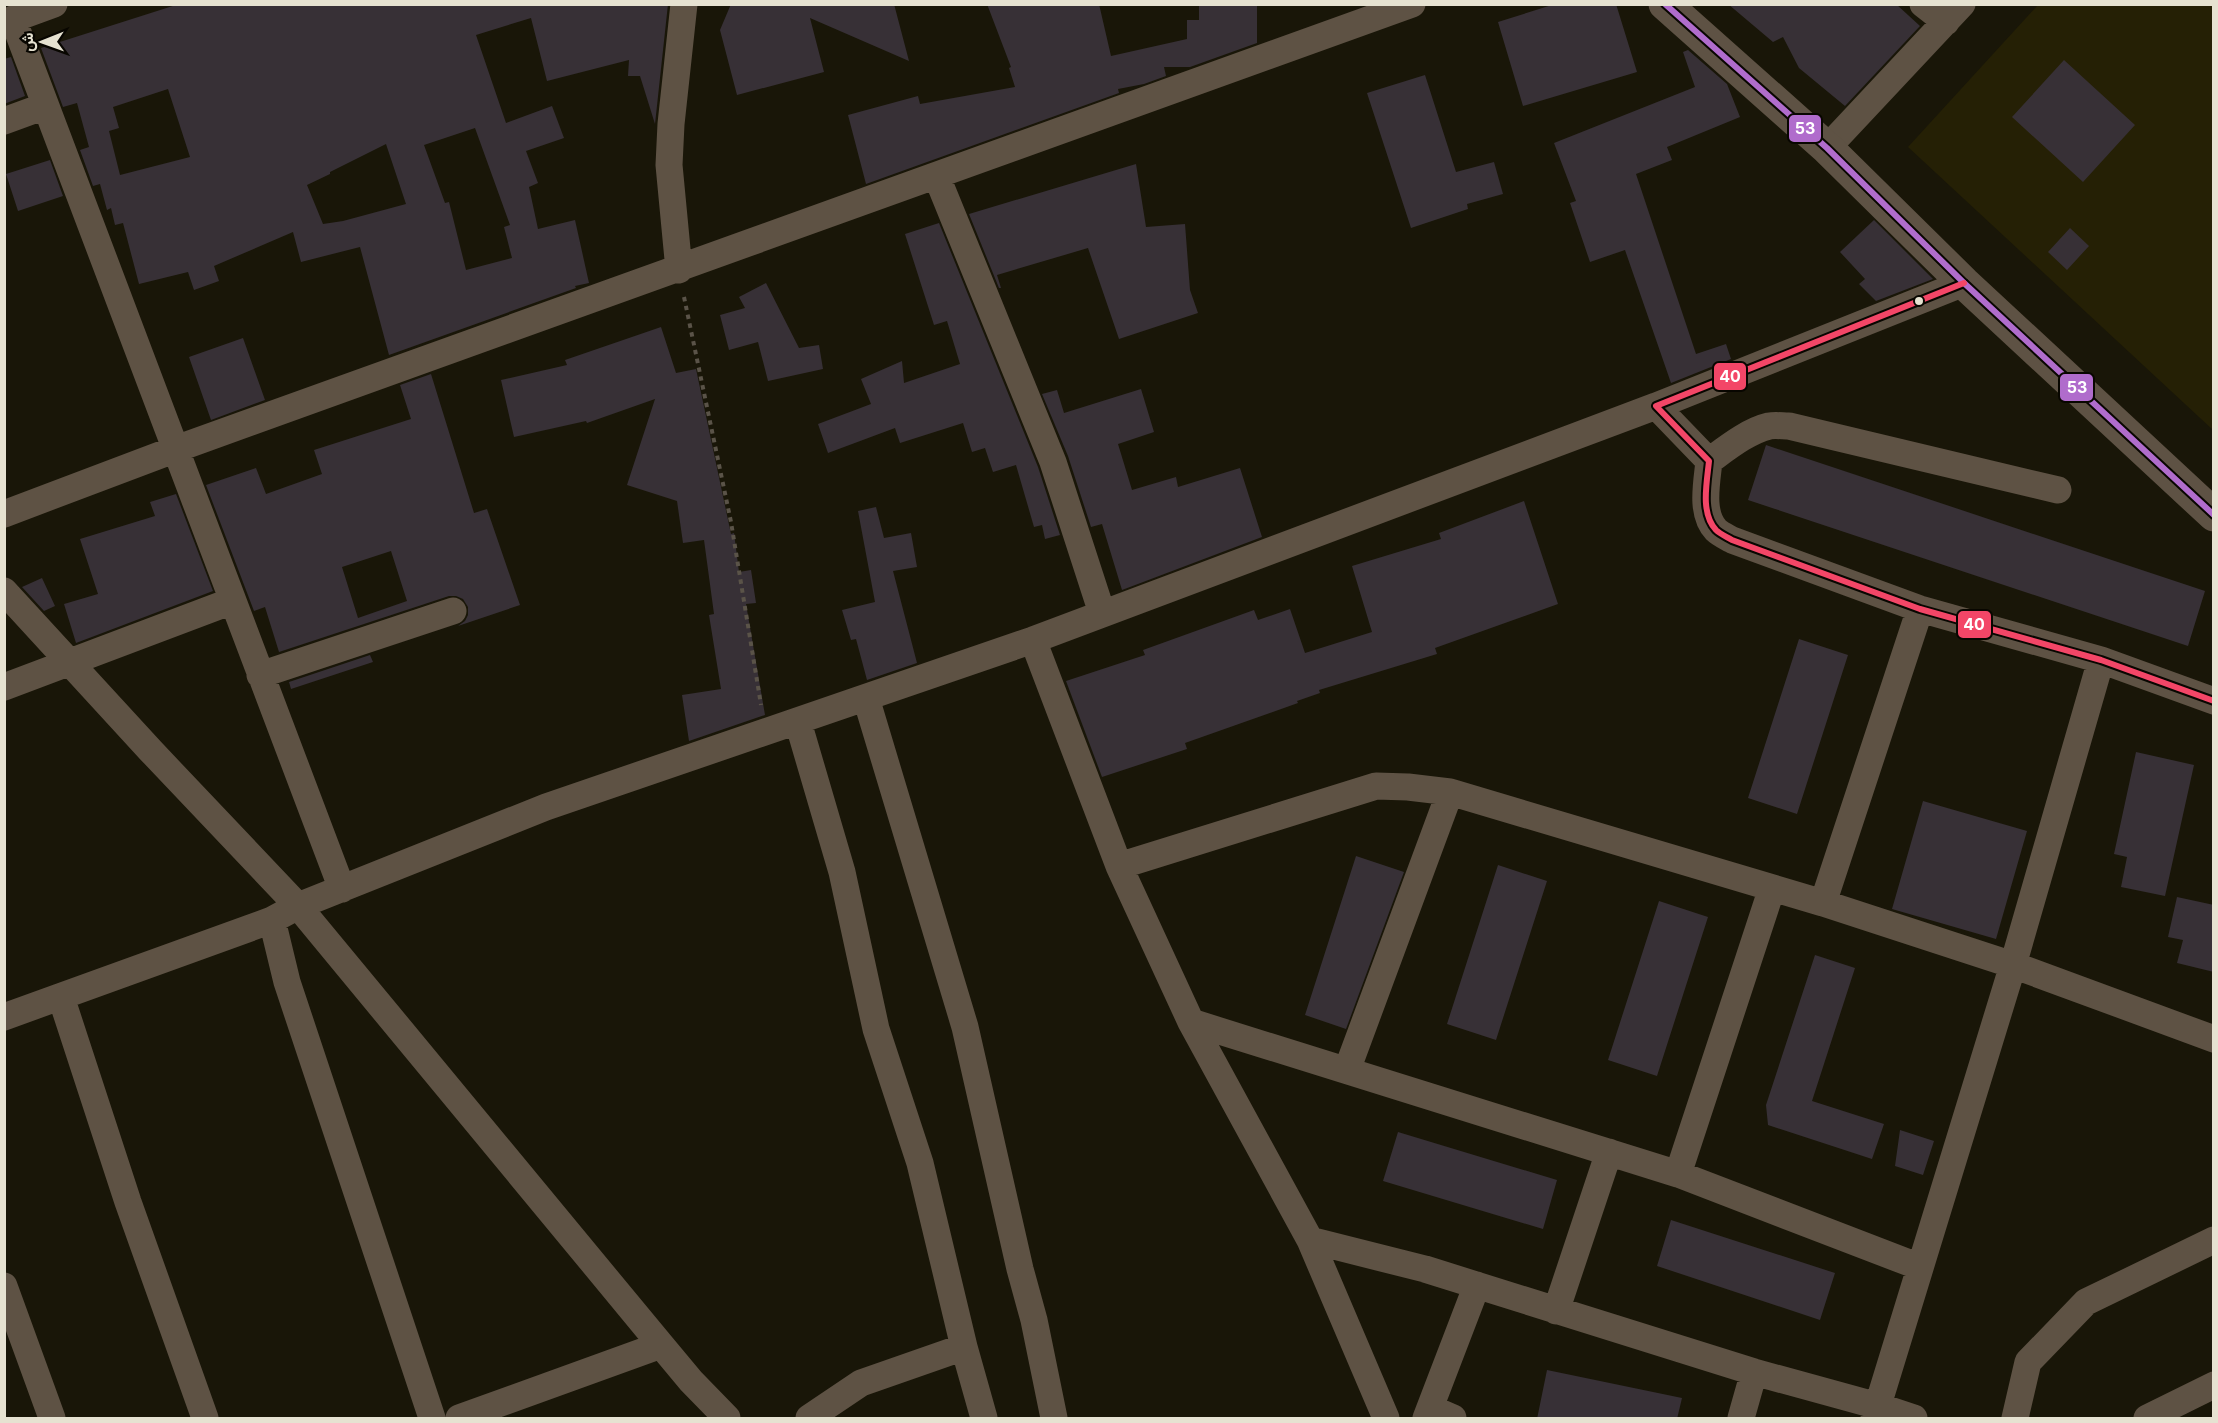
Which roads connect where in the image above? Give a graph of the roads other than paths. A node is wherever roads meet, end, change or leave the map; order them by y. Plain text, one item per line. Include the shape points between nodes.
1 (54, 4) edge
2 (684, 4) edge
3 (1412, 4) edge
4 (1665, 4) edge
5 (1923, 4) edge
6 (10, 12) edge
7 (1954, 13) edge
8 (45, 106) junction
9 (4, 121) edge
10 (1827, 148) junction
11 (937, 177) junction
12 (679, 270) junction
13 (1964, 282) junction
14 (1656, 406) junction
15 (176, 450) junction
16 (1709, 461) junction
17 (2058, 490) dead end
18 (4, 514) edge
19 (2214, 515) edge
20 (4, 591) edge
21 (232, 601) junction
22 (1920, 609) junction
23 (453, 611) dead end
24 (1102, 613) junction
25 (1033, 640) junction
26 (2101, 660) junction
27 (71, 664) junction
28 (260, 675) junction
29 (4, 687) edge
30 (866, 698) junction
31 (2214, 701) edge
32 (798, 722) junction
33 (1450, 792) junction
34 (1119, 866) junction
35 (1772, 888) junction
36 (342, 890) junction
37 (1822, 903) junction
38 (298, 906) junction
39 (272, 920) junction
40 (2013, 965) junction
41 (61, 997) junction
42 (4, 1017) edge
43 (1191, 1022) junction
44 (2214, 1039) edge
45 (1347, 1070) junction
46 (1609, 1152) junction
47 (1678, 1174) junction
48 (1310, 1240) junction
49 (2214, 1240) edge
50 (1920, 1267) junction
51 (4, 1286) edge
52 (1477, 1286) junction
53 (1556, 1311) junction
54 (661, 1345) junction
55 (964, 1347) junction
56 (1754, 1372) junction
57 (2214, 1386) edge
58 (1876, 1412) edge
59 (821, 1415) edge
60 (1436, 1415) edge
61 (52, 1419) edge
62 (205, 1419) edge
63 (432, 1419) edge
64 (459, 1419) edge
65 (727, 1419) edge
66 (984, 1419) edge
67 (1054, 1419) edge
68 (1386, 1419) edge
69 (1740, 1419) edge
70 (1914, 1419) edge
71 (2015, 1419) edge
72 (2147, 1419) edge

1 - 6 street
2 - 12 street via 669,165
3 - 11 street
4 - 10 street
5 - 7 street
6 - 8 street
7 - 10 street
8 - 9 street
8 - 15 street
10 - 13 street
11 - 12 street
11 - 24 street via 1053,462
12 - 15 street
13 - 14 street
13 - 19 street
14 - 16 street
14 - 24 street
15 - 18 street
15 - 21 street
16 - 17 street via 1752,433 1769,426 1789,426
16 - 22 street via 1705,496 1716,530 1732,540
20 - 27 street
21 - 27 street
21 - 28 street
22 - 26 street
22 - 37 street
23 - 28 street
24 - 25 street
25 - 30 street
25 - 34 street
26 - 31 street
26 - 40 street
27 - 29 street
27 - 38 street
28 - 36 street
30 - 32 street
30 - 67 street via 965,1027
32 - 36 street via 546,807
32 - 55 street via 842,872 876,1029 920,1163
33 - 34 street via 1376,786
33 - 35 street
33 - 45 street
34 - 43 street
35 - 37 street
35 - 47 street
36 - 38 street
37 - 40 street
38 - 39 street
38 - 54 street
39 - 41 street
39 - 63 street via 291,994
40 - 44 street
40 - 50 street
41 - 42 street
41 - 62 street
43 - 45 street
43 - 48 street
45 - 46 street
46 - 47 street
46 - 53 street
47 - 50 street
48 - 52 street
48 - 68 street
49 - 71 street via 2086,1302 2028,1362
50 - 58 street
51 - 61 street
52 - 53 street
52 - 60 street
53 - 56 street
54 - 64 street
54 - 65 street
55 - 59 street via 861,1383
55 - 66 street
56 - 58 street
56 - 69 street
57 - 72 street
58 - 70 street

